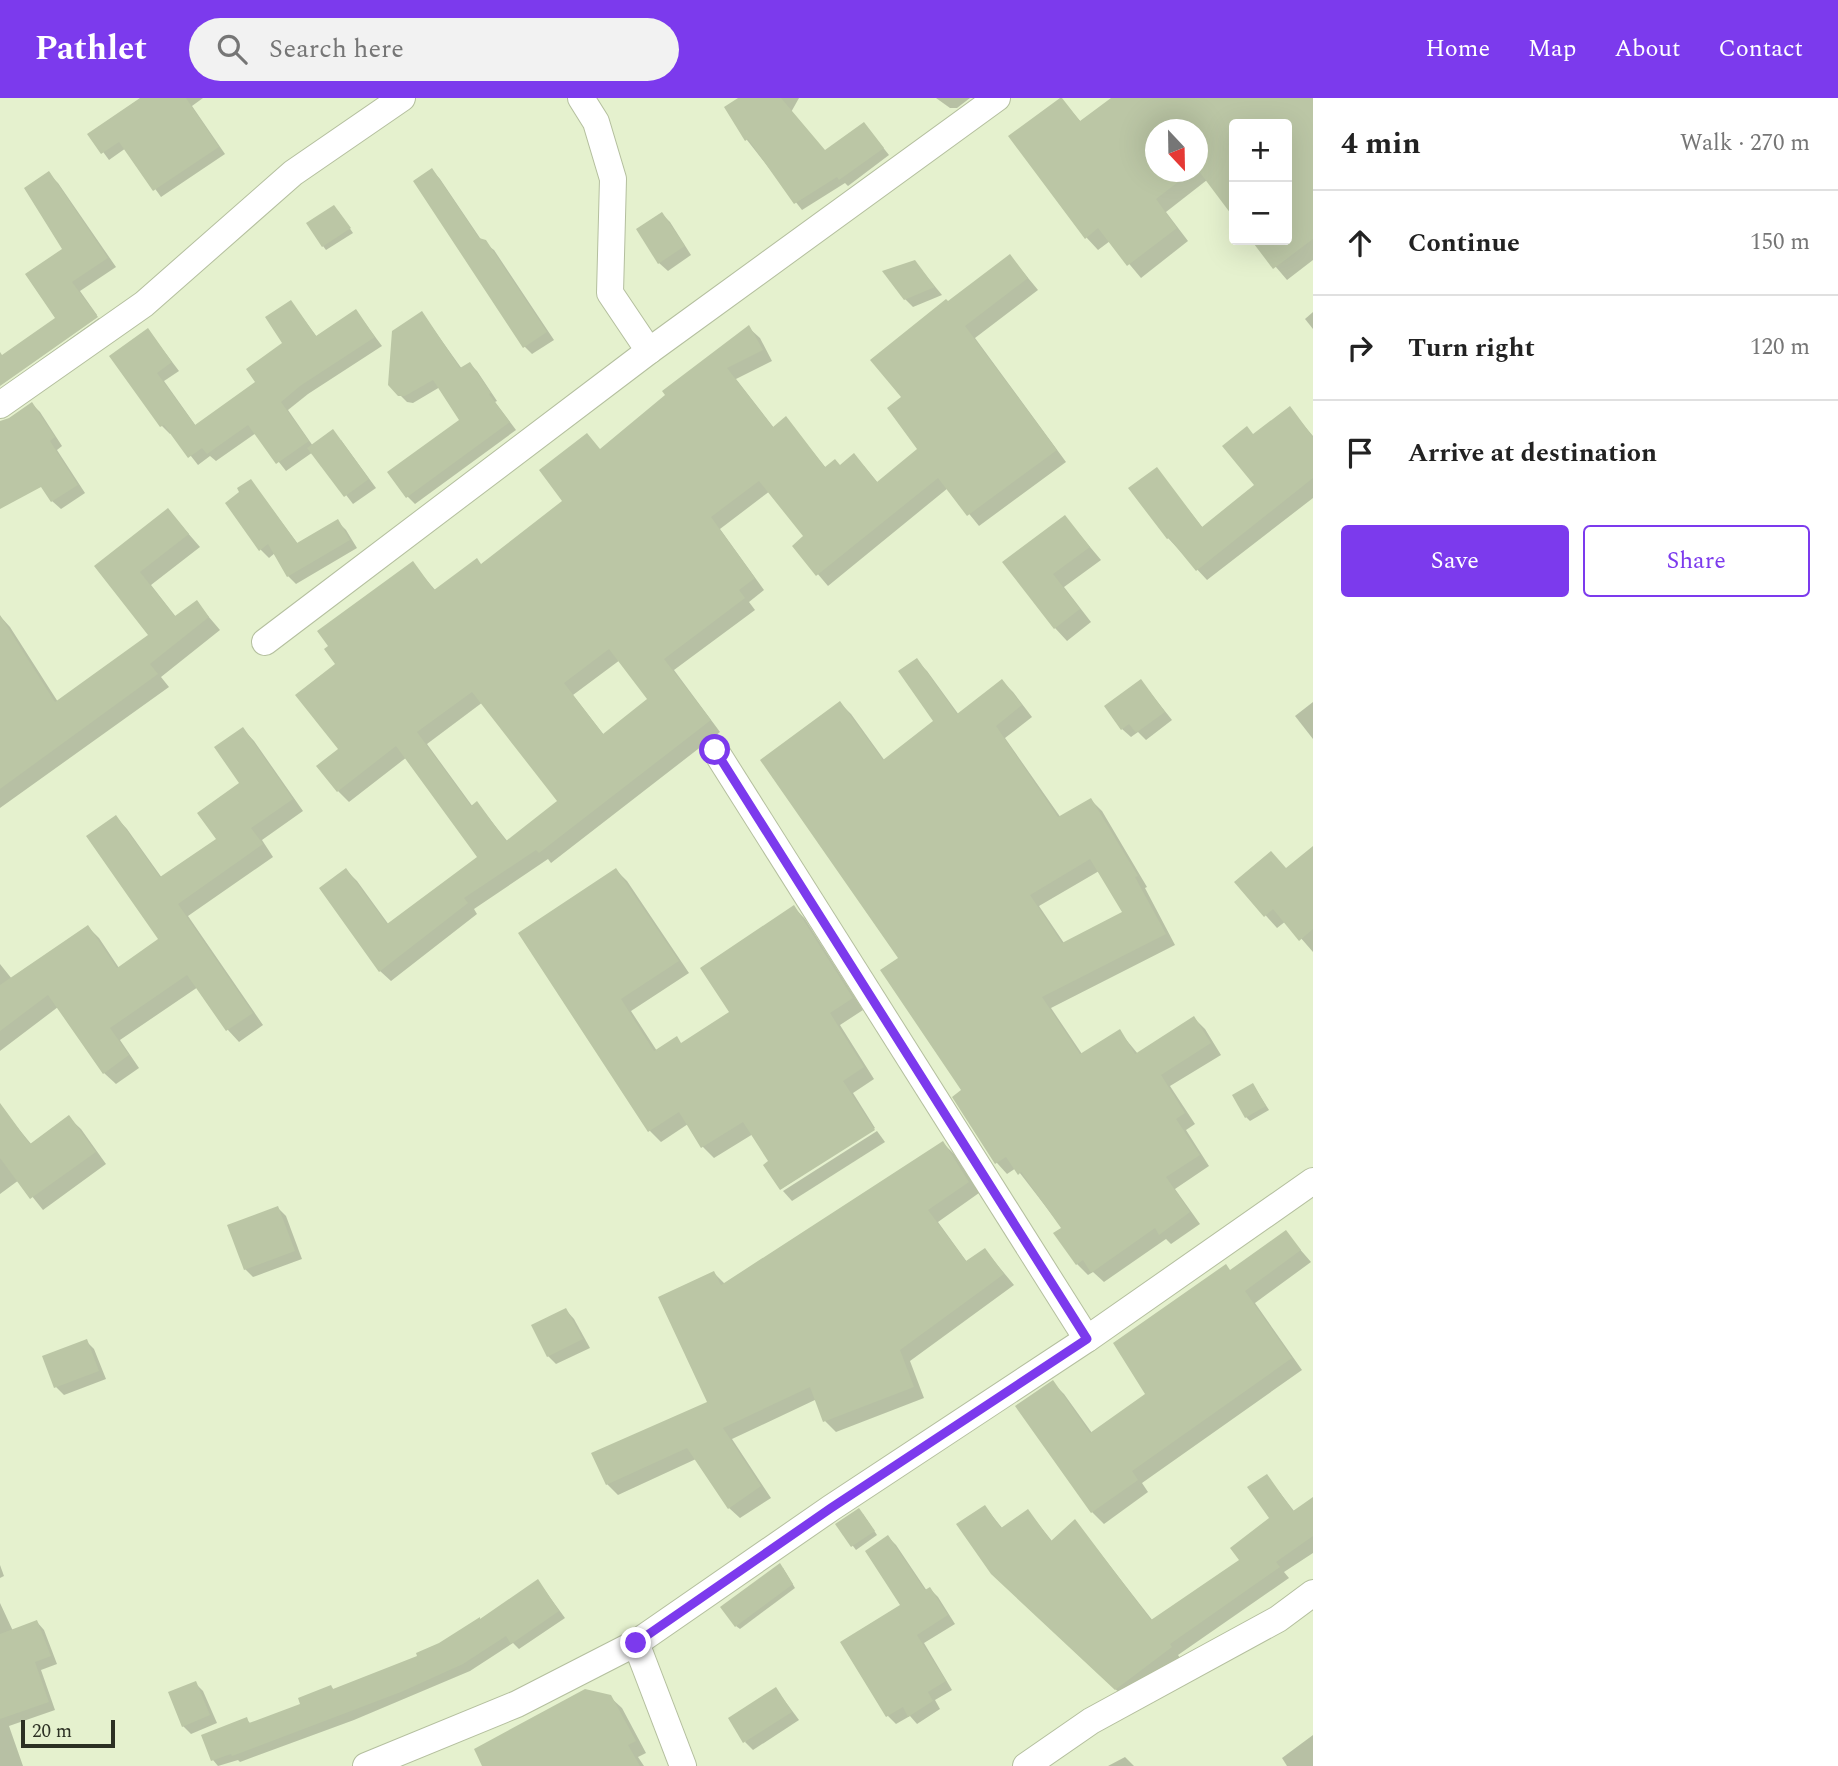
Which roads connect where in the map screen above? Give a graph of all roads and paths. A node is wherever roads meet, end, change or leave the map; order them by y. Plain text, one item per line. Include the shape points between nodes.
1 (402, 98) edge
2 (581, 98) edge
3 (997, 98) edge
4 (649, 351) junction
5 (0, 405) edge
6 (265, 642) dead end
7 (715, 750) dead end
8 (1313, 1181) edge
9 (1087, 1339) junction
10 (1313, 1593) edge
11 (636, 1643) junction
12 (366, 1766) edge
13 (683, 1766) edge
14 (1026, 1766) edge

1 - 5 street via 293,173 144,304
2 - 4 street via 596,122 613,179 610,293
3 - 4 street
4 - 6 street
7 - 9 street
8 - 9 street
9 - 11 street
10 - 14 street via 1278,1619 1091,1721
11 - 12 street via 517,1704
11 - 13 street

